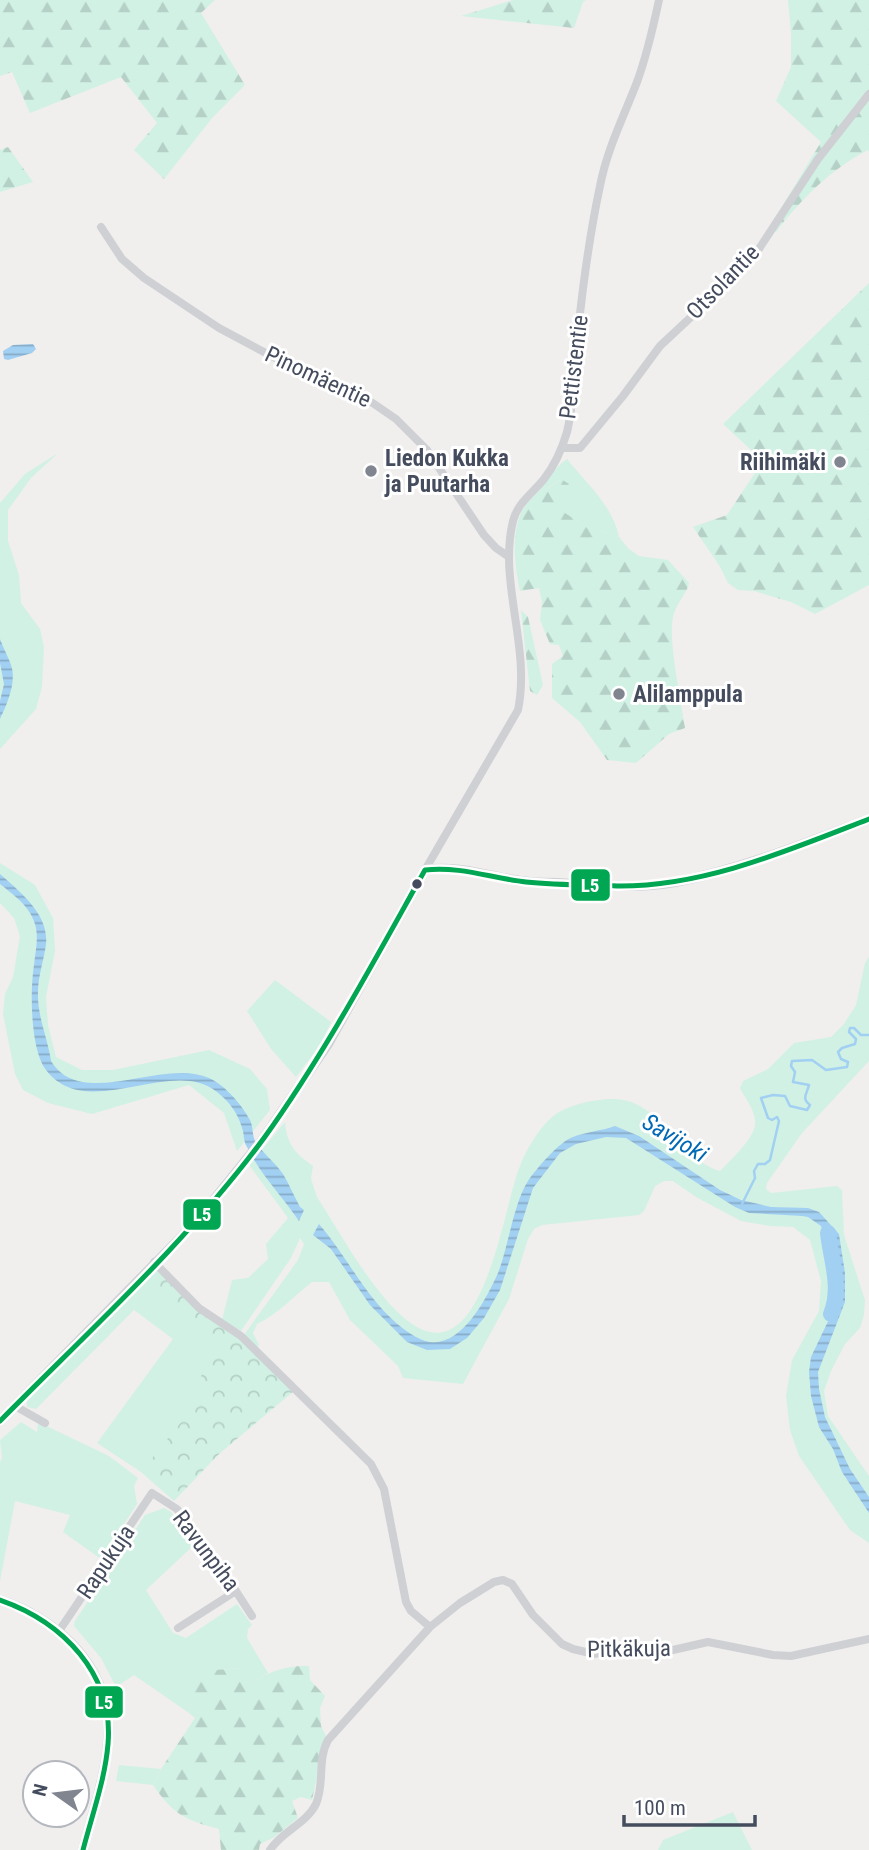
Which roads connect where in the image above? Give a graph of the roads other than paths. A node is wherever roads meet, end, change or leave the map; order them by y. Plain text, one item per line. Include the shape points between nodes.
1 (659, 0) edge
2 (869, 94) edge
3 (101, 227) dead end
4 (562, 448) junction
5 (509, 557) junction
6 (869, 819) edge
7 (425, 870) junction
8 (154, 1262) junction
9 (15, 1406) junction
10 (0, 1421) edge
11 (45, 1423) dead end
12 (152, 1493) joint
13 (236, 1591) junction
14 (0, 1600) edge
15 (252, 1616) dead end
16 (430, 1627) junction
17 (178, 1628) dead end
18 (59, 1631) junction
19 (869, 1639) edge
20 (83, 1850) edge
21 (270, 1850) edge

1 - 4 street, Pettistentie via 649,48 600,187 578,331 573,402
2 - 4 street, Otsolantie via 818,159 751,261 660,346 580,449
3 - 5 street, Pinomäentie via 122,259 144,278 219,328 292,367 358,393 386,411 427,450 484,535
4 - 5 street, Pettistentie via 552,468 517,509
5 - 7 street, Pettistentie via 521,666 518,710
6 - 7 street via 791,849 674,882 628,886 541,883 477,872
7 - 8 street via 328,1044 246,1160 196,1222
8 - 9 street
8 - 16 street via 199,1308 248,1343 371,1464 384,1489 406,1602
9 - 10 street
9 - 11 street
12 - 13 street, Ravunpiha via 177,1508
12 - 18 street, Rapukuja
13 - 15 street, Ravunpiha
13 - 17 street
14 - 18 street
16 - 19 street, Pitkäkuja via 475,1593 503,1580 512,1584 533,1615 562,1644 594,1654 628,1647 664,1652 708,1642 791,1656
16 - 21 street, Pitkäkuja via 328,1740 321,1755 315,1804
18 - 20 street via 98,1679 109,1718 105,1766

